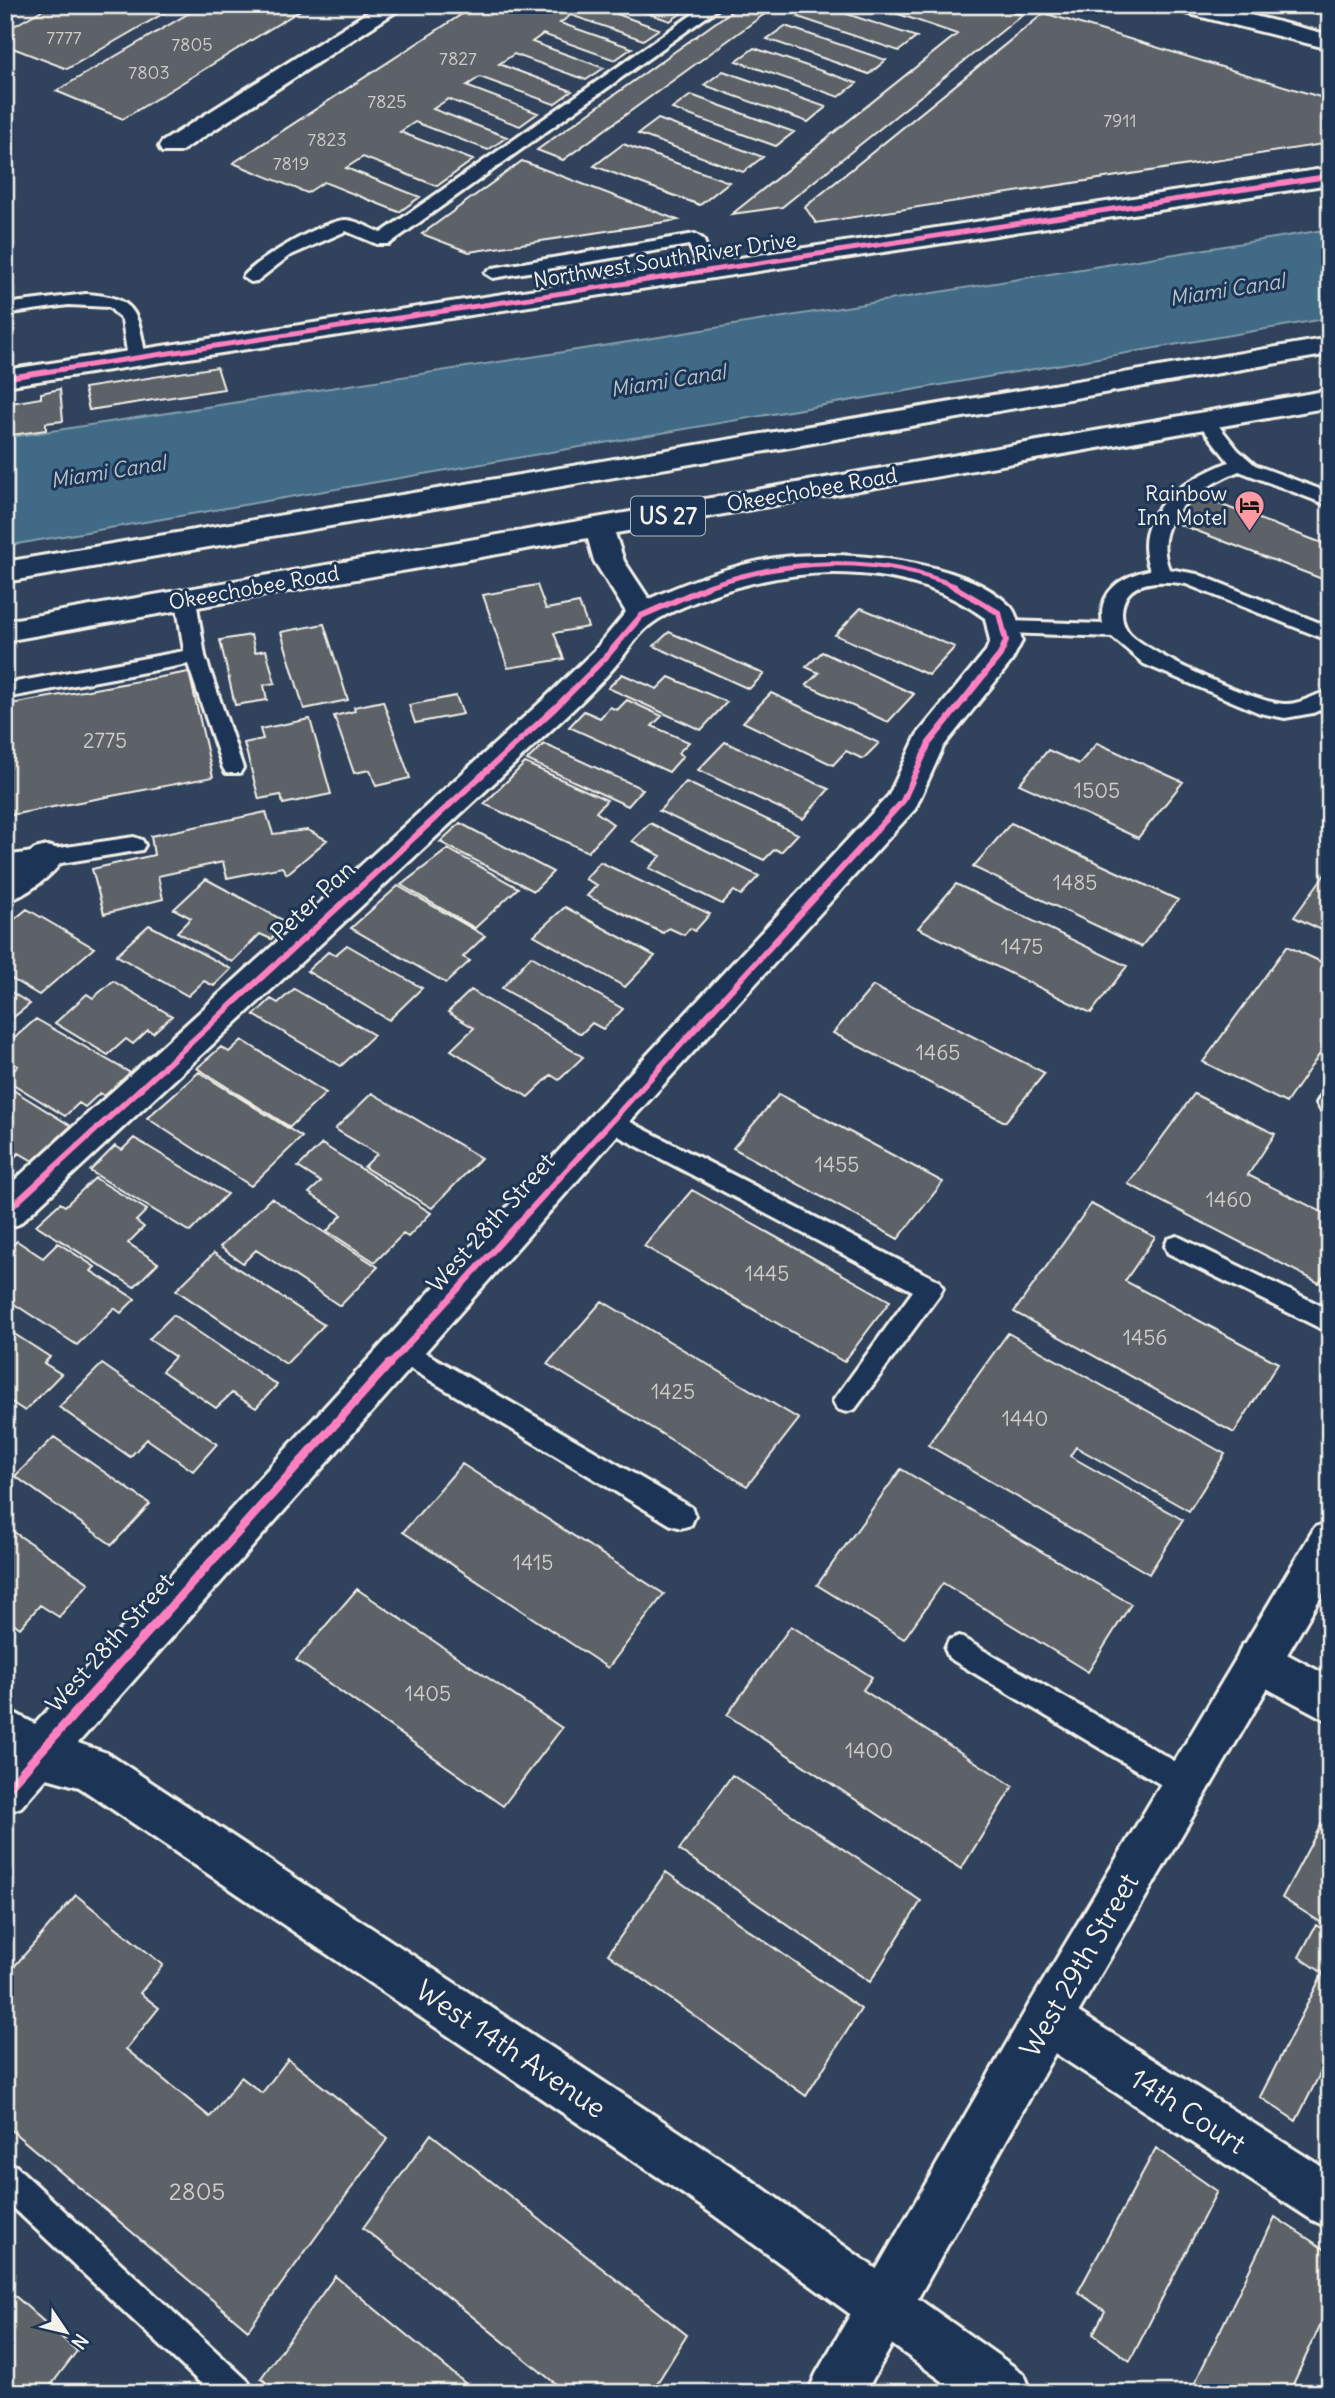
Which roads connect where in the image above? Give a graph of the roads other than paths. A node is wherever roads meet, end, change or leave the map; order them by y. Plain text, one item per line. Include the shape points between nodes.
1 (395, 5) edge
2 (716, 5) edge
3 (1182, 5) edge
4 (1330, 42) edge
5 (171, 147) dead end
6 (1330, 176) edge
7 (709, 271) junction
8 (493, 273) dead end
9 (251, 277) dead end
10 (5, 309) edge
11 (1330, 346) edge
12 (137, 358) junction
13 (5, 378) edge
14 (1330, 398) edge
15 (1205, 420) junction
16 (1241, 463) junction
17 (1330, 500) edge
18 (600, 528) junction
19 (5, 572) edge
20 (1161, 574) junction
21 (186, 600) junction
22 (643, 614) junction
23 (1005, 627) junction
24 (5, 631) edge
25 (1118, 631) junction
26 (1330, 635) edge
27 (195, 656) junction
28 (5, 691) edge
29 (1330, 697) edge
30 (233, 768) dead end
31 (134, 845) dead end
32 (47, 858) junction
33 (5, 864) edge
34 (5, 890) edge
35 (609, 1120) junction
36 (5, 1213) edge
37 (1177, 1246) dead end
38 (1330, 1321) edge
39 (402, 1350) junction
40 (846, 1401) dead end
41 (681, 1516) dead end
42 (1330, 1541) edge
43 (959, 1649) dead end
44 (1258, 1660) junction
45 (1330, 1701) edge
46 (21, 1741) edge
47 (1185, 1783) junction
48 (5, 1791) edge
49 (1047, 2020) junction
50 (5, 2177) edge
51 (1330, 2202) edge
52 (885, 2306) junction
53 (236, 2393) edge
54 (835, 2393) edge
55 (1005, 2393) edge

1 - 5 main road
2 - 9 lane via 383,240 346,225 283,252
3 - 4 main road
6 - 7 main road, Northwest South River Drive
7 - 8 lane via 695,239
7 - 12 main road, Northwest South River Drive
10 - 12 lane via 80,300 111,302 129,317
11 - 19 main road, US 27
12 - 13 main road, Northwest South River Drive
14 - 15 main road, Okeechobee Road / US 27
15 - 16 lane
15 - 18 main road, Okeechobee Road / US 27
16 - 17 lane
16 - 20 lane via 1179,494 1161,524 1153,550
18 - 21 main road, Okeechobee Road / US 27
18 - 22 main road via 609,561
20 - 25 lane via 1136,579 1120,589 1112,622
20 - 26 lane via 1190,578
21 - 24 main road, Okeechobee Road / US 27
21 - 27 lane
22 - 23 main road via 748,575 824,564 938,579 986,601
22 - 36 main road, Peter Pan via 564,700
23 - 25 lane
23 - 35 main road, West 28th Street via 1006,641 989,672 929,743 903,801
25 - 29 lane via 1151,659 1260,706 1285,711
27 - 28 lane
27 - 30 lane
31 - 32 lane
32 - 33 lane
32 - 34 main road
35 - 39 main road, West 28th Street
35 - 40 lane via 930,1288
37 - 38 lane
39 - 41 lane
39 - 46 main road, West 28th Street
42 - 44 main road, West 29th Street
43 - 47 lane
44 - 45 main road
44 - 47 main road, West 29th Street
46 - 48 main road, West 28th Street
46 - 52 main road, West 14th Avenue via 91,1769 722,2190
47 - 49 main road, West 29th Street
49 - 51 main road, 14th Court
49 - 52 main road, West 29th Street
50 - 53 lane
52 - 54 main road, West 29th Street
52 - 55 main road, West 14th Avenue

